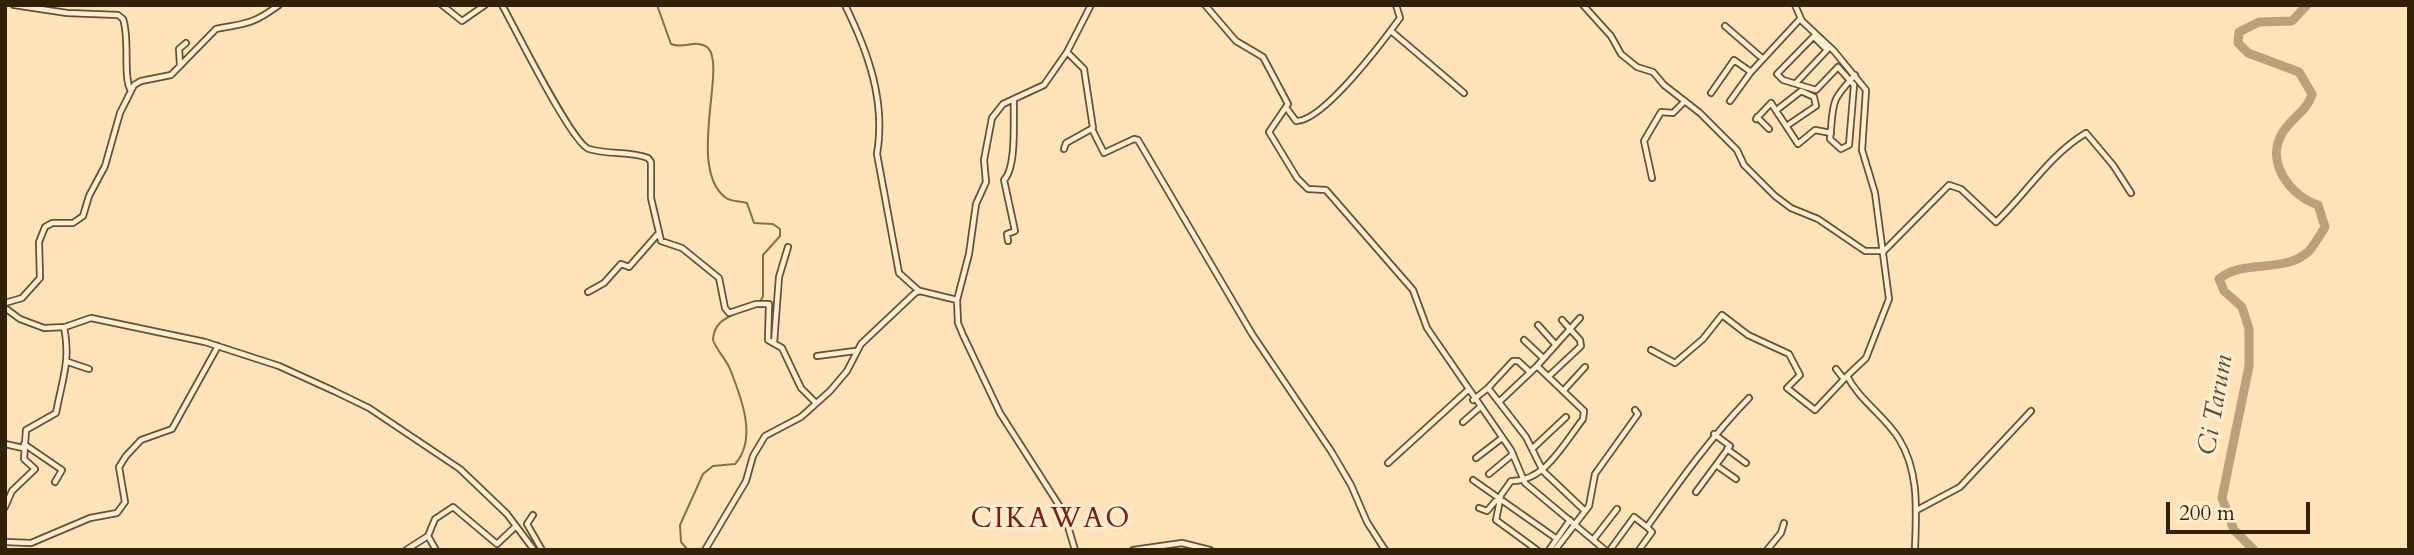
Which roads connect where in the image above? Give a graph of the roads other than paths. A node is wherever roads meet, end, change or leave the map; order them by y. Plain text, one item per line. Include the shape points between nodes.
1 (14, 5) edge
2 (279, 5) edge
3 (442, 5) edge
4 (485, 5) edge
5 (502, 5) edge
6 (845, 5) edge
7 (1091, 5) edge
8 (1205, 5) edge
9 (1396, 5) edge
10 (1583, 5) edge
11 (1796, 5) edge
12 (1800, 19) junction
13 (1725, 26) dead end
14 (1391, 30) junction
15 (1815, 36) junction
16 (186, 43) dead end
17 (1067, 52) junction
18 (1763, 59) junction
19 (180, 66) junction
20 (1751, 72) junction
21 (1853, 77) junction
22 (1796, 83) junction
23 (131, 90) junction
24 (1464, 93) dead end
25 (1711, 93) dead end
26 (1014, 99) junction
27 (1685, 101) junction
28 (1730, 101) dead end
29 (1287, 109) junction
30 (1778, 109) junction
31 (1787, 125) junction
32 (1092, 129) junction
33 (1769, 130) dead end
34 (1831, 133) junction
35 (1064, 149) dead end
36 (1652, 178) dead end
37 (2131, 193) dead end
38 (657, 234) junction
39 (1008, 241) dead end
40 (788, 247) dead end
41 (1884, 251) junction
42 (920, 291) junction
43 (588, 292) dead end
44 (957, 300) junction
45 (5, 306) edge
46 (1580, 318) dead end
47 (1562, 320) dead end
48 (1538, 326) dead end
49 (64, 327) junction
50 (1570, 329) junction
51 (1524, 340) dead end
52 (775, 343) junction
53 (1555, 344) junction
54 (218, 346) junction
55 (1651, 350) dead end
56 (855, 351) junction
57 (817, 356) dead end
58 (1542, 357) junction
59 (68, 362) junction
60 (1537, 366) junction
61 (1585, 367) dead end
62 (89, 369) dead end
63 (1836, 369) dead end
64 (1530, 372) junction
65 (1549, 376) junction
66 (1845, 378) junction
67 (1488, 388) junction
68 (1468, 390) junction
69 (1564, 390) junction
70 (1749, 398) dead end
71 (1473, 400) junction
72 (1500, 401) junction
73 (816, 403) junction
74 (1479, 408) junction
75 (1635, 410) dead end
76 (2031, 411) dead end
77 (1566, 417) dead end
78 (1463, 422) dead end
79 (1714, 434) junction
80 (1502, 438) junction
81 (5, 444) edge
82 (23, 446) junction
83 (1533, 448) junction
84 (1727, 449) junction
85 (1513, 454) junction
86 (1476, 458) dead end
87 (1388, 463) dead end
88 (1746, 463) dead end
89 (1716, 465) junction
90 (1543, 471) junction
91 (1489, 474) dead end
92 (1736, 479) dead end
93 (1474, 480) dead end
94 (1523, 480) junction
95 (55, 482) dead end
96 (1696, 492) dead end
97 (1499, 498) junction
98 (5, 507) edge
99 (1479, 508) dead end
100 (1617, 509) dead end
101 (1917, 510) junction
102 (1585, 511) junction
103 (533, 515) dead end
104 (1572, 522) junction
105 (1784, 523) dead end
106 (516, 526) junction
107 (1647, 527) junction
108 (428, 536) junction
109 (1557, 538) junction
110 (1593, 540) junction
111 (5, 542) edge
112 (406, 550) edge
113 (436, 550) edge
114 (534, 550) edge
115 (542, 550) edge
116 (705, 550) edge
117 (1075, 550) edge
118 (1133, 550) edge
119 (1210, 550) edge
120 (1385, 550) edge
121 (1537, 550) edge
122 (1549, 550) edge
123 (1555, 550) edge
124 (1607, 550) edge
125 (1639, 550) edge
126 (1767, 550) edge
127 (1915, 550) edge

1 - 23 street via 118,15 123,19
2 - 19 street via 254,22 216,29
3 - 4 street via 463,21
5 - 38 street via 576,138 589,149 648,158
6 - 42 street via 872,68 880,137 877,154 899,273
7 - 17 street
8 - 29 street via 1236,41 1266,61
9 - 14 street via 1401,16
10 - 27 street via 1611,36 1620,54 1650,70
11 - 12 street
12 - 15 street
12 - 18 street
13 - 18 street
14 - 24 street
14 - 29 street via 1354,77 1320,109 1298,122
15 - 21 street
15 - 22 street via 1827,50
15 - 22 street via 1777,74
16 - 19 street via 179,50
17 - 26 street via 1044,85
17 - 32 street via 1083,66
18 - 20 street
19 - 23 street via 171,75 141,81
20 - 25 street via 1734,60
20 - 28 street
21 - 22 street via 1838,66 1816,90
21 - 34 street via 1834,97
21 - 34 street via 1849,145 1841,149 1830,139
21 - 41 street via 1866,90 1862,150 1875,193
23 - 45 street via 83,216 73,223 45,227 39,242 40,278 22,298
26 - 39 street via 1010,175 1004,180 1015,231 1007,234
26 - 44 street via 999,107 992,118 984,160 986,182 976,204
27 - 36 street via 1673,113 1662,111 1644,141
27 - 41 street via 1786,205 1808,213 1865,251
29 - 68 street via 1269,130 1277,148 1303,186 1326,190 1406,281 1425,325
30 - 31 street
30 - 31 street via 1801,91 1814,97 1816,106
30 - 33 street via 1771,103 1757,118
31 - 34 street via 1798,144 1815,130
32 - 35 street via 1066,143
32 - 120 street via 1104,153 1138,140 1252,334 1345,474
37 - 41 street via 2086,133 2037,174 1996,222 1949,185
38 - 43 street via 629,267 621,264
38 - 52 street via 719,278 729,313 767,303 767,336
40 - 52 street via 779,277
41 - 66 street via 1889,304 1866,358
42 - 44 street
42 - 56 street
44 - 117 street via 963,335 1000,413 1064,513
45 - 49 street via 36,327
46 - 50 street
47 - 50 street
48 - 53 street
49 - 54 street via 92,318
49 - 59 street
50 - 53 street
50 - 65 street via 1582,344
51 - 58 street
52 - 73 street via 782,348 801,388
53 - 58 street
54 - 106 street via 279,366 369,408 460,469
54 - 111 street via 172,429 141,440 119,467 125,502 117,513 90,518 31,542
55 - 66 street via 1675,363 1722,315 1748,335 1789,354 1800,375 1787,387 1815,410
56 - 57 street
56 - 73 street via 839,382
58 - 60 street
59 - 62 street
59 - 82 street via 56,413 27,429
60 - 64 street
60 - 65 street
61 - 69 street
63 - 66 street
64 - 67 street via 1513,361
64 - 72 street
65 - 69 street
66 - 101 street via 1899,439 1917,490
67 - 71 street
67 - 72 street
68 - 71 street
68 - 87 street
69 - 90 street via 1583,408 1583,419
70 - 79 street
71 - 74 street
72 - 83 street
73 - 116 street via 801,417 765,436 746,481
74 - 78 street
74 - 80 street
75 - 102 street via 1638,414 1633,424 1595,474 1592,500
76 - 101 street via 1960,487
77 - 83 street
79 - 84 street via 1730,446
79 - 107 street
80 - 85 street
80 - 86 street
81 - 82 street
82 - 95 street via 62,470
82 - 98 street via 24,458 36,469 12,491
83 - 90 street
84 - 88 street
84 - 89 street
85 - 91 street
85 - 94 street
89 - 92 street
89 - 96 street
90 - 94 street
90 - 102 street
93 - 97 street
94 - 97 street via 1511,481
94 - 104 street
97 - 99 street via 1487,511
97 - 109 street
97 - 121 street via 1496,520
100 - 110 street
101 - 127 street
102 - 104 street
103 - 115 street via 527,525
104 - 109 street
104 - 110 street
104 - 123 street
105 - 126 street
106 - 108 street via 496,544 453,507 435,519
106 - 114 street
107 - 124 street via 1634,517
107 - 125 street via 1652,532
108 - 112 street
108 - 113 street
109 - 122 street
110 - 124 street
118 - 119 street via 1182,542

